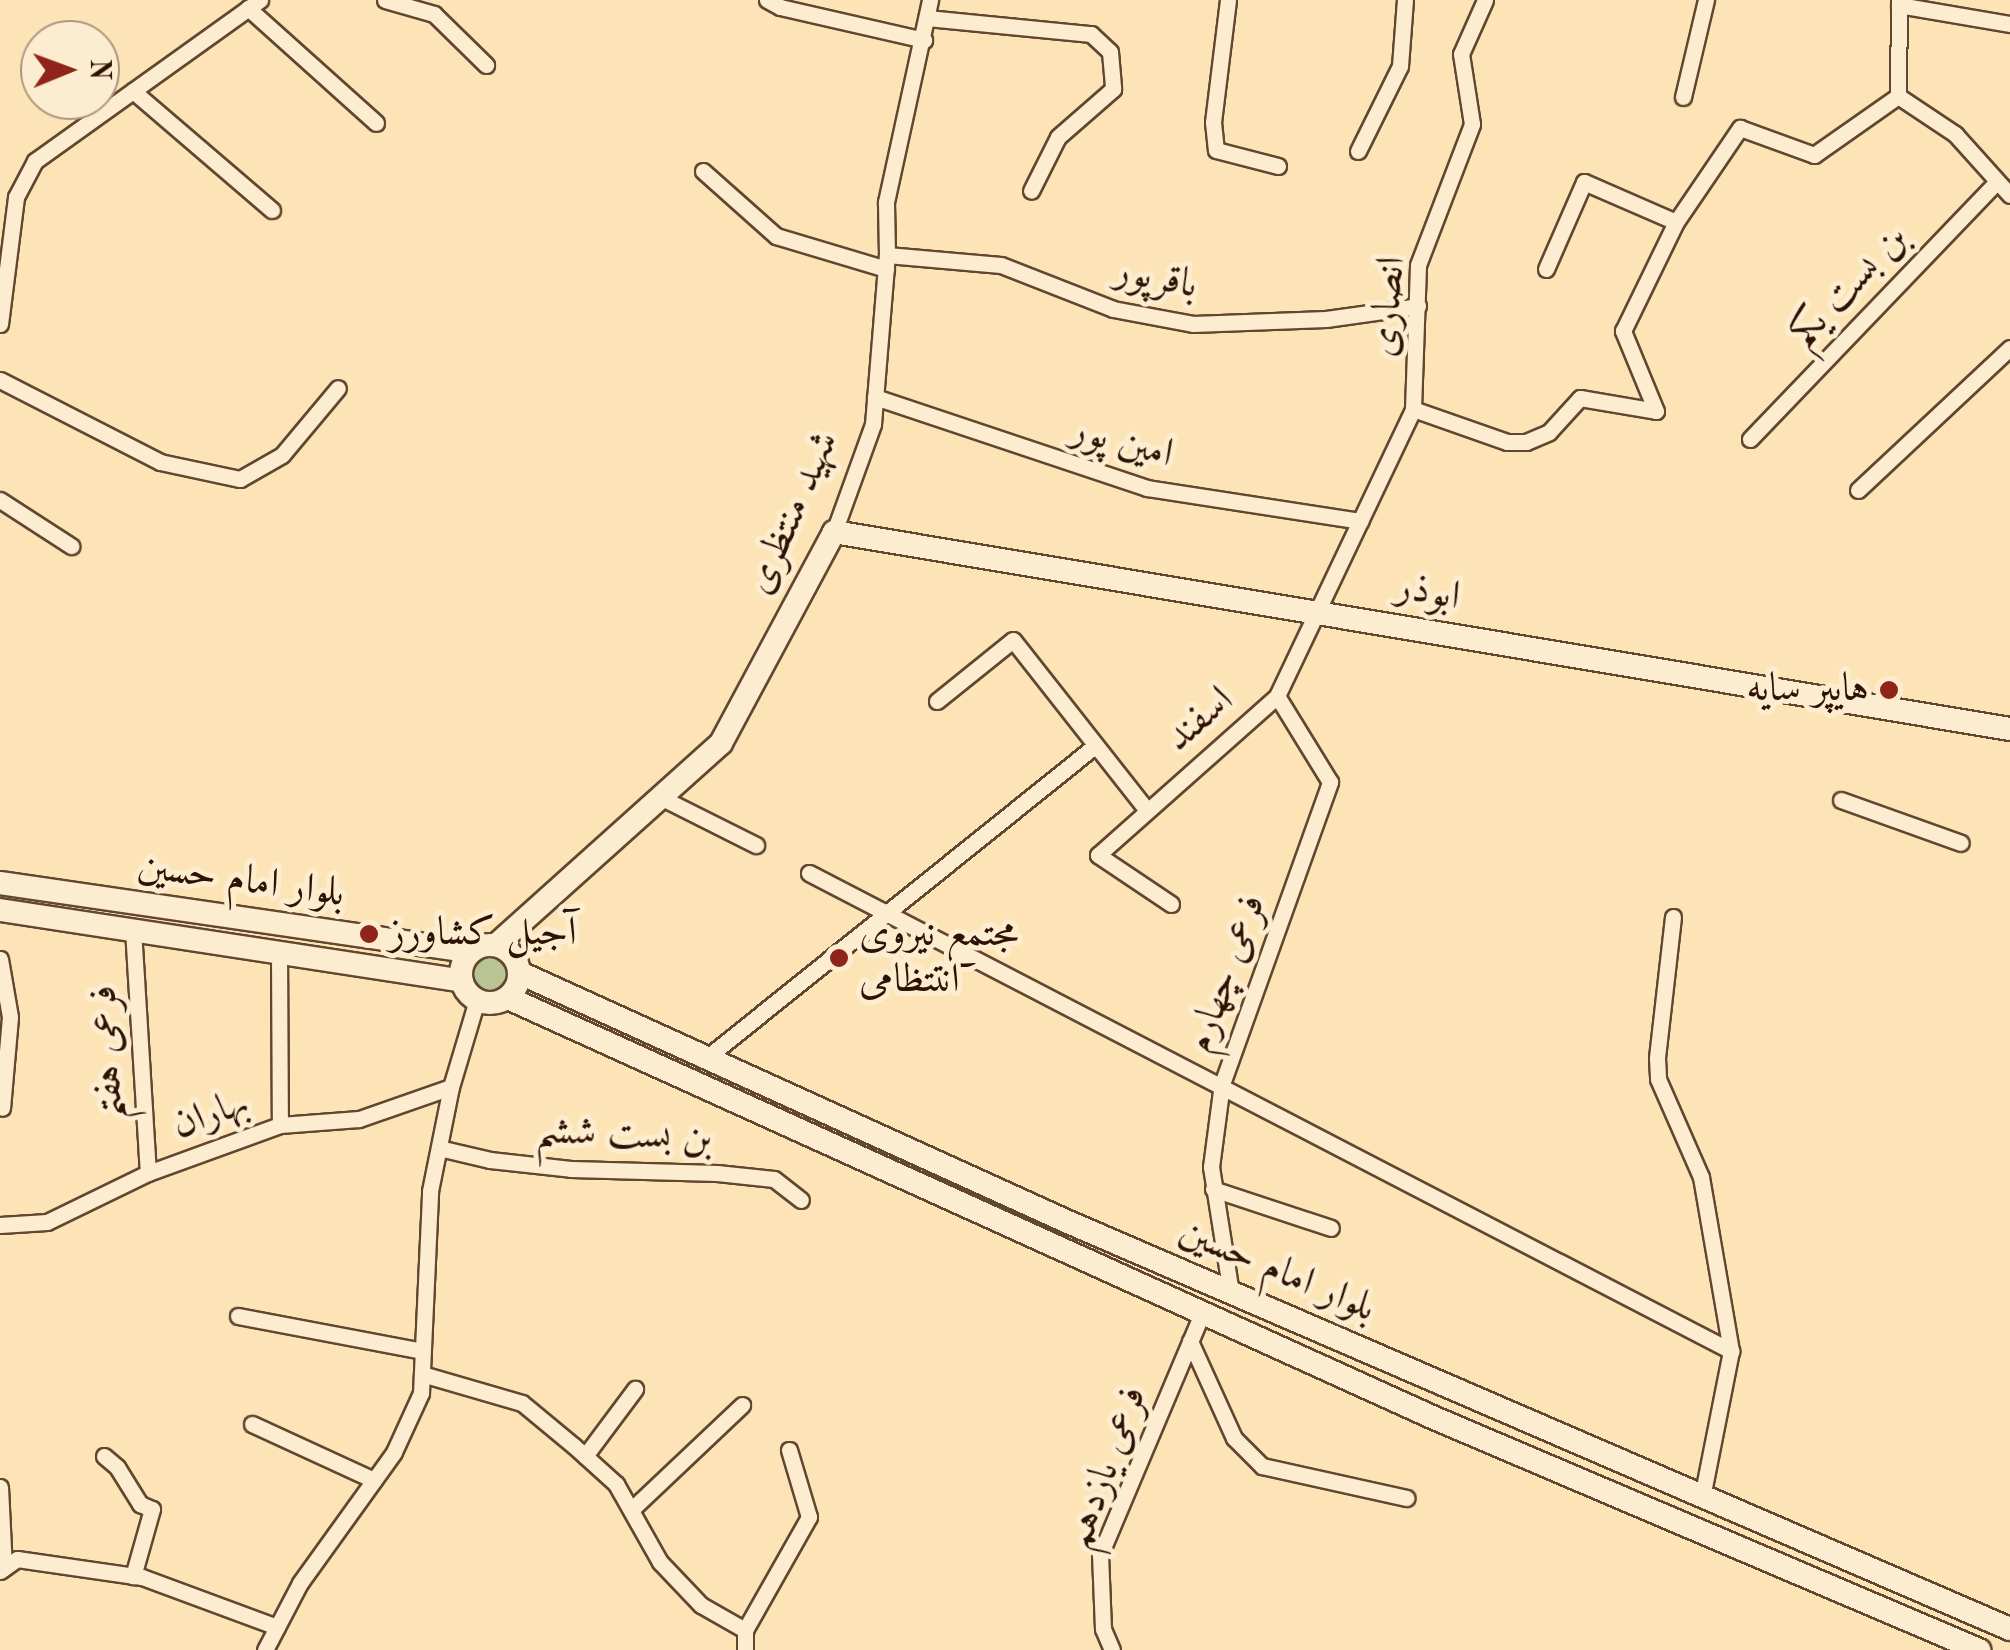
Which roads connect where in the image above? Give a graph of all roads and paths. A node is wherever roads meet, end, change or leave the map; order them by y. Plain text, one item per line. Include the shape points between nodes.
1 (386, 0) edge
2 (767, 0) edge
3 (930, 0) edge
4 (1228, 0) edge
5 (1405, 0) edge
6 (1485, 0) edge
7 (1706, 0) edge
8 (1899, 2) edge
9 (254, 4) edge
10 (927, 18) junction
11 (2010, 24) edge
12 (924, 40) junction
13 (486, 65) dead end
14 (133, 91) junction
15 (1898, 96) junction
16 (1683, 97) dead end
17 (376, 123) dead end
18 (1358, 151) dead end
19 (1278, 166) dead end
20 (703, 171) dead end
21 (1997, 181) junction
22 (1031, 191) dead end
23 (2010, 195) edge
24 (272, 210) dead end
25 (1676, 222) junction
26 (886, 262) junction
27 (1546, 269) dead end
28 (1418, 306) junction
29 (0, 324) edge
30 (2010, 348) edge
31 (0, 380) edge
32 (338, 388) dead end
33 (876, 397) junction
34 (1413, 409) junction
35 (1750, 439) dead end
36 (1858, 490) dead end
37 (0, 500) edge
38 (1360, 521) junction
39 (834, 532) junction
40 (71, 546) dead end
41 (1317, 612) junction
42 (1277, 696) junction
43 (937, 700) dead end
44 (2010, 729) edge
45 (1096, 745) junction
46 (664, 799) junction
47 (1841, 800) dead end
48 (1147, 810) junction
49 (1962, 844) dead end
50 (756, 845) dead end
51 (809, 873) dead end
52 (0, 883) edge
53 (1171, 904) dead end
54 (0, 910) edge
55 (886, 913) junction
56 (1673, 917) dead end
57 (133, 929) junction
58 (496, 945) junction
59 (278, 950) junction
60 (471, 952) junction
61 (0, 959) edge
62 (520, 972) junction
63 (462, 981) junction
64 (508, 998) junction
65 (476, 1000) junction
66 (705, 1059) junction
67 (1222, 1084) junction
68 (452, 1086) junction
69 (2, 1108) edge
70 (280, 1125) junction
71 (438, 1148) junction
72 (148, 1172) junction
73 (1213, 1189) junction
74 (800, 1200) dead end
75 (0, 1225) edge
76 (1331, 1228) dead end
77 (1231, 1293) junction
78 (1202, 1313) junction
79 (238, 1316) dead end
80 (1190, 1342) junction
81 (423, 1351) junction
82 (1731, 1351) junction
83 (422, 1374) junction
84 (636, 1388) dead end
85 (742, 1405) dead end
86 (252, 1424) dead end
87 (790, 1450) dead end
88 (104, 1456) dead end
89 (586, 1456) junction
90 (374, 1480) junction
91 (0, 1487) edge
92 (1704, 1492) junction
93 (1406, 1498) dead end
94 (631, 1510) junction
95 (2, 1569) edge
96 (133, 1576) junction
97 (277, 1627) junction
98 (2010, 1628) edge
99 (746, 1630) junction
100 (265, 1650) edge
101 (744, 1650) edge
102 (1112, 1650) edge
103 (1979, 1650) edge

1 - 13 street via 434,14
2 - 12 street
3 - 10 street, شهید منتظری
4 - 19 street via 1213,122 1216,150
5 - 18 street via 1400,66
6 - 28 street, انصاری via 1462,54 1472,124 1418,265
7 - 16 street
8 - 11 street
8 - 15 street
9 - 14 street
9 - 17 street
10 - 12 street, شهید منتظری
10 - 22 street via 1091,34 1110,52 1114,89 1058,138
12 - 26 street, شهید منتظری via 886,202
14 - 24 street
14 - 29 street via 35,161 16,197
15 - 21 street via 1954,134
15 - 25 street via 1814,155 1740,128
20 - 26 street, باقرپور via 776,236
21 - 23 street
21 - 35 street, بن بست یکم
25 - 27 street via 1584,182
25 - 34 street via 1623,331 1656,411 1580,398 1550,432 1507,442
26 - 28 street, باقرپور via 1001,265 1113,309 1193,324 1326,320
26 - 33 street, شهید منتظری
28 - 34 street, انصاری
30 - 36 street
31 - 32 street via 160,462 240,479 282,455
33 - 38 street, امین پور via 1147,488
33 - 39 street, شهید منتظری via 874,424
34 - 38 street, انصاری
37 - 40 street
38 - 41 street, انصاری
39 - 41 street, ابوذر
39 - 46 street, شهید منتظری via 721,743
41 - 42 street, اسفند
41 - 44 street, ابوذر
42 - 48 street, اسفند
42 - 67 street, فرعی چهارم via 1330,782
43 - 45 street via 1013,640
45 - 48 street
45 - 55 street
46 - 50 street
46 - 58 street, شهید منتظری
47 - 49 street
48 - 53 street, اسفند via 1098,855
51 - 55 street
52 - 60 street, بلوار امام حسین
54 - 57 street, بلوار امام حسین
55 - 66 street
55 - 67 street
56 - 82 street via 1658,1079 1701,1177
57 - 59 street, بلوار امام حسین
57 - 72 street, فرعی هفتم
58 - 60 street
58 - 62 street via 512,955
59 - 63 street, بلوار امام حسین
59 - 70 street
60 - 63 street
61 - 69 street via 10,1017
62 - 64 street
62 - 66 street, بلوار امام حسین
63 - 65 street
64 - 65 street
64 - 78 street, بلوار امام حسین
65 - 68 street
66 - 77 street, بلوار امام حسین
67 - 73 street, فرعی چهارم
67 - 82 street
68 - 70 street, بهاران via 359,1119
68 - 71 street
70 - 72 street, بهاران
71 - 74 street, بن بست ششم via 571,1169 774,1179
71 - 81 street
72 - 75 street, بهاران via 48,1222
73 - 76 street
73 - 77 street, فرعی چهارم
77 - 92 street, بلوار امام حسین
78 - 80 street, فرعی یازدهم
78 - 103 street, بلوار امام حسین
79 - 81 street
80 - 93 street via 1234,1438 1262,1466
80 - 102 street, فرعی یازدهم via 1100,1555 1103,1629
81 - 83 street
82 - 92 street
83 - 89 street via 522,1403
83 - 90 street via 422,1393
84 - 89 street
85 - 94 street
86 - 90 street
87 - 99 street via 810,1517
88 - 96 street via 140,1504 152,1509
89 - 94 street via 616,1484
90 - 97 street via 300,1583
91 - 95 street
92 - 98 street, بلوار امام حسین
94 - 99 street via 660,1562 701,1604
95 - 96 street via 17,1560
96 - 97 street
97 - 100 street
99 - 101 street

